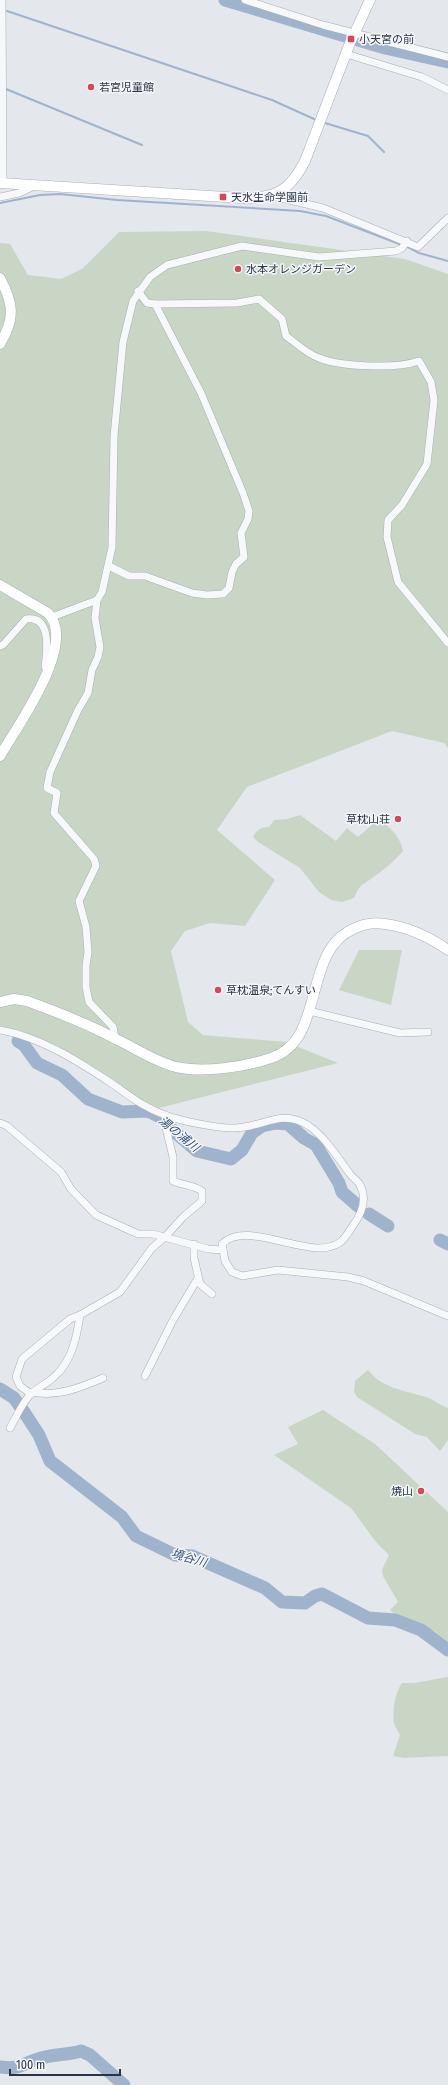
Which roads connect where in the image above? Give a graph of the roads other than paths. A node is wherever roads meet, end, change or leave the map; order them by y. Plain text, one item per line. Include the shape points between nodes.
1 (2, 0) edge
2 (245, 0) edge
3 (370, 0) edge
4 (352, 37) junction
5 (346, 54) junction
6 (448, 57) edge
7 (448, 90) edge
8 (1, 183) edge
9 (32, 186) junction
10 (273, 196) junction
11 (0, 197) edge
12 (448, 218) edge
13 (405, 244) junction
14 (0, 278) edge
15 (138, 292) junction
16 (155, 304) junction
17 (0, 344) edge
18 (109, 566) junction
19 (0, 585) edge
20 (97, 600) junction
21 (52, 617) junction
22 (448, 643) edge
23 (0, 646) edge
24 (48, 671) junction
25 (0, 756) edge
26 (448, 950) edge
27 (0, 1002) edge
28 (309, 1011) junction
29 (0, 1030) edge
30 (428, 1032) dead end
31 (115, 1038) junction
32 (166, 1120) junction
33 (0, 1123) edge
34 (166, 1237) junction
35 (194, 1244) junction
36 (223, 1250) junction
37 (198, 1278) junction
38 (212, 1294) dead end
39 (80, 1315) junction
40 (448, 1316) edge
41 (145, 1376) dead end
42 (103, 1378) dead end
43 (32, 1393) junction
44 (10, 1428) dead end

1 - 8 street
2 - 4 street
3 - 4 street
4 - 5 street
4 - 6 street
5 - 7 street via 422,77
5 - 10 street via 305,161 296,178
8 - 9 street
9 - 10 street via 242,198
9 - 11 street via 19,193
10 - 13 street via 323,208
12 - 13 street via 418,247
13 - 15 street via 396,251 319,257 242,246 167,265 150,277
14 - 17 street via 12,310
15 - 16 street via 147,303
15 - 18 street via 133,301 123,342 114,436 114,503
16 - 18 street via 201,393 243,493 249,511 241,533 244,557 234,568 229,588 222,594 207,595 192,593 145,576 129,576
16 - 22 street via 238,303 259,299 282,319 286,336 317,358 336,364 389,366 419,361 431,382 434,400 427,464 402,505 388,520 387,536 398,582
18 - 20 street via 102,592
19 - 21 street
20 - 21 street
20 - 31 street via 95,618 100,647 98,657 92,670 88,693 50,772 47,788 57,793 54,814 94,859 96,866 79,901 86,927 86,987 89,1002 113,1027
21 - 24 street via 57,636 56,648
23 - 24 street via 26,619 37,622 44,628 48,640 45,667
24 - 25 street
26 - 28 street via 414,930 377,923 361,925 347,931 332,943 320,971
27 - 31 street via 14,999 27,1001
28 - 30 street via 400,1033
28 - 31 street via 300,1035 282,1053 259,1061 207,1070 175,1067
29 - 32 street via 47,1046 81,1063
32 - 34 street via 173,1157 173,1181 181,1185 198,1187 202,1191 202,1201 183,1216
32 - 36 street via 236,1128 280,1117 294,1120 318,1134 360,1185 364,1201 362,1212 339,1244 325,1248 308,1248 250,1236 227,1239 222,1244
33 - 34 street via 7,1126 61,1172 71,1189 96,1215 138,1234
34 - 35 street
34 - 39 street via 152,1248 120,1292
35 - 36 street via 208,1249
35 - 37 street
36 - 40 street via 225,1261 232,1272 242,1276 278,1270 348,1277 364,1281
37 - 38 street via 200,1284
37 - 41 street via 173,1320
39 - 43 street via 78,1330 68,1359 56,1376
39 - 43 street via 70,1319 22,1359 16,1377 20,1386
42 - 43 street via 66,1392
43 - 44 street

